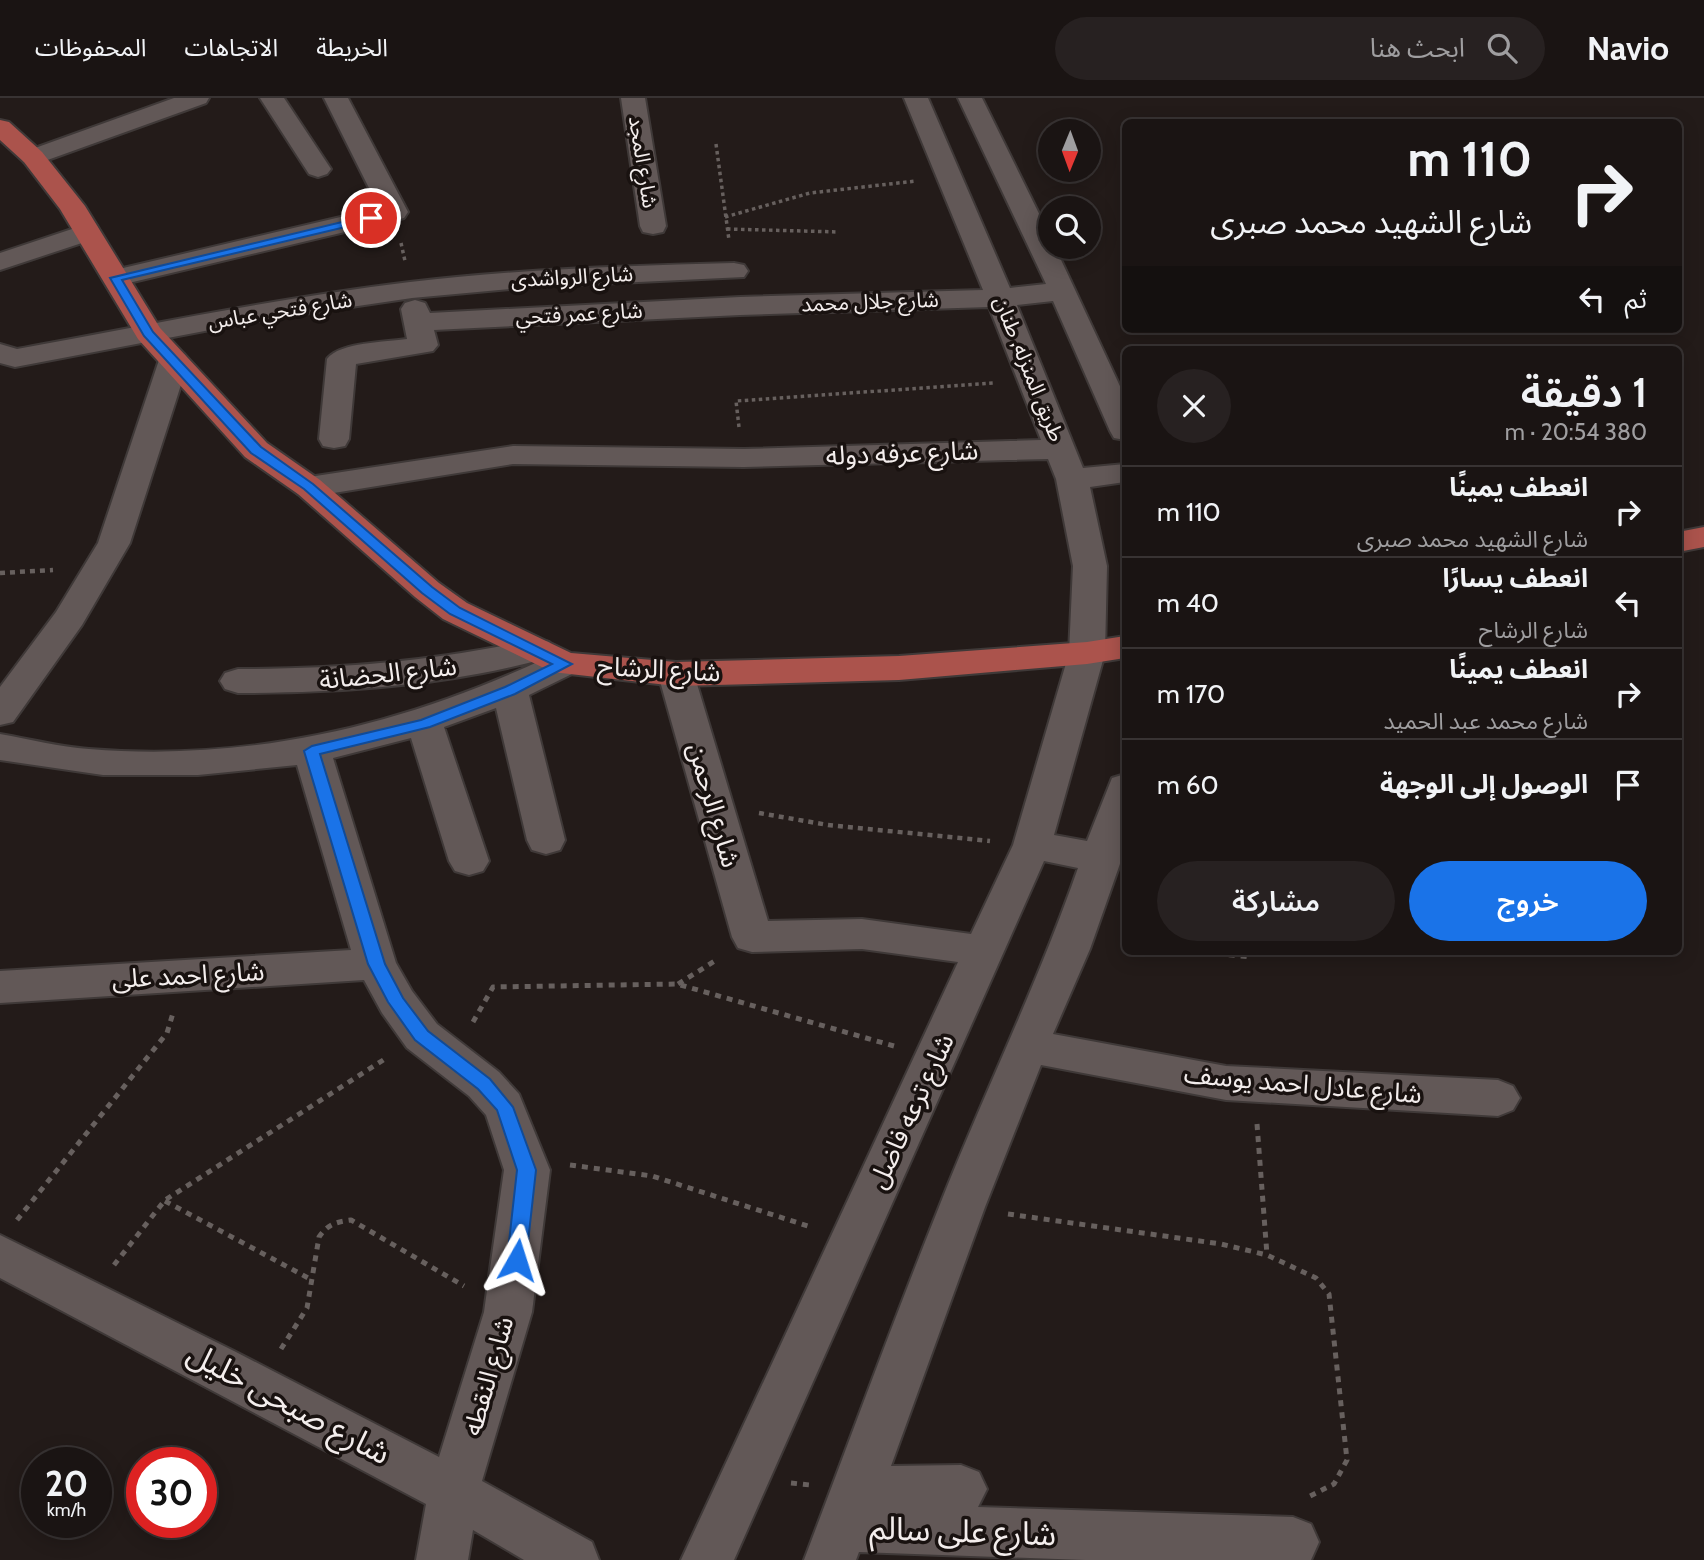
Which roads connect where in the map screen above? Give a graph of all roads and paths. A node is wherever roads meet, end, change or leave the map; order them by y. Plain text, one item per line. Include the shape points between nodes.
1 (197, 98) edge
2 (272, 98) edge
3 (336, 98) edge
4 (633, 98) edge
5 (916, 98) edge
6 (970, 98) edge
7 (0, 127) edge
8 (716, 144) dead end
9 (33, 157) junction
10 (318, 169) dead end
11 (950, 177) junction
12 (395, 212) junction
13 (724, 218) junction
14 (653, 226) dead end
15 (87, 232) junction
16 (839, 232) dead end
17 (0, 262) edge
18 (734, 271) dead end
19 (116, 278) junction
20 (411, 290) junction
21 (1063, 291) junction
22 (1000, 298) junction
23 (740, 306) joint
24 (418, 322) junction
25 (148, 334) junction
26 (0, 353) edge
27 (174, 360) junction
28 (1033, 381) junction
29 (736, 401) dead end
30 (1122, 424) edge
31 (334, 439) dead end
32 (1061, 449) junction
33 (1122, 473) edge
34 (1072, 479) junction
35 (309, 487) junction
36 (1704, 537) edge
37 (1682, 541) edge
38 (100, 568) junction
39 (0, 573) edge
40 (1106, 650) edge
41 (551, 657) junction
42 (676, 674) junction
43 (238, 681) dead end
44 (510, 691) junction
45 (0, 713) edge
46 (425, 724) junction
47 (0, 747) edge
48 (312, 751) junction
49 (1122, 795) edge
50 (714, 805) junction
51 (546, 840) dead end
52 (1032, 845) junction
53 (1102, 858) junction
54 (469, 861) dead end
55 (752, 937) junction
56 (986, 951) junction
57 (1232, 955) edge
58 (1250, 955) edge
59 (376, 964) junction
60 (184, 975) junction
61 (677, 984) junction
62 (0, 987) edge
63 (493, 987) dead end
64 (422, 1036) junction
65 (1027, 1046) junction
66 (934, 1058) junction
67 (1254, 1085) junction
68 (1498, 1098) dead end
69 (527, 1170) junction
70 (164, 1200) junction
71 (962, 1207) junction
72 (852, 1240) junction
73 (4, 1243) edge
74 (1267, 1255) junction
75 (312, 1280) junction
76 (88, 1300) junction
77 (508, 1312) junction
78 (258, 1385) junction
79 (744, 1479) junction
80 (961, 1489) dead end
81 (454, 1490) junction
82 (1295, 1520) joint
83 (843, 1525) edge
84 (442, 1560) edge
85 (573, 1560) edge
86 (707, 1560) edge

1 - 9 street
2 - 10 street
3 - 12 street
4 - 14 street, شارع المجد
5 - 11 street, طريق المنزله, طنان
6 - 21 street
7 - 9 main road, شارع الرشاح
8 - 13 path
9 - 15 main road, شارع الرشاح
11 - 13 path via 810,193
11 - 22 street, طريق المنزله, طنان
12 - 19 street
12 - 20 path
13 - 16 path via 727,229
15 - 17 street
15 - 19 main road, شارع الرشاح
18 - 20 street, شارع الرواشدى via 600,274
19 - 25 main road, شارع الرشاح
20 - 24 street
20 - 25 street, شارع فتحي عباس
21 - 22 street, شارع جلال محمد
21 - 30 street
22 - 23 street, شارع جلال محمد
22 - 28 street, طريق المنزله, طنان
23 - 24 street, شارع عمر فتحي
24 - 31 street via 423,345 342,359
25 - 26 street, شارع فتحي عباس via 13,358
25 - 27 main road, شارع الرشاح
27 - 35 main road, شارع الرشاح via 256,450
27 - 38 street via 124,520
28 - 29 path
28 - 32 street, طريق المنزله, طنان
32 - 34 street, طريق المنزله, طنان
32 - 35 street, شارع عرفه دوله via 744,458 497,456
33 - 34 street
34 - 40 street, طريق المنزله, طنان
35 - 41 main road, شارع الرشاح via 455,611
36 - 37 main road
38 - 39 path
38 - 45 street
40 - 42 main road, شارع الرشاح via 899,668
40 - 52 street, شارع ترعه فاضل
41 - 42 main road, شارع الرشاح
41 - 43 street, شارع الحضانة via 389,676
41 - 44 street
42 - 50 street, شارع الرحمن
44 - 46 street
44 - 51 street
46 - 48 street
46 - 54 street
47 - 48 street via 81,761 195,764
48 - 59 street, شارع النقطه
49 - 53 street
50 - 52 path via 828,825
50 - 55 street, شارع الرحمن
52 - 53 street
52 - 56 street, شارع ترعه فاضل
53 - 65 street via 1070,949
55 - 56 street via 862,934
55 - 61 path
56 - 66 street, شارع ترعه فاضل
57 - 58 path
59 - 60 street, شارع احمد على
59 - 64 street, شارع النقطه
60 - 62 street, شارع احمد على
60 - 73 path via 167,1033
61 - 63 path
61 - 66 path
64 - 69 street, شارع النقطه via 484,1084 504,1107
64 - 70 path
65 - 67 street, شارع عادل احمد يوسف
65 - 71 street
66 - 72 street, شارع ترعه فاضل
67 - 68 street, شارع عادل احمد يوسف
67 - 74 path
69 - 72 path via 554,1164 652,1176
69 - 77 street, شارع النقطه
70 - 75 path
70 - 76 path
71 - 74 path via 1221,1244
71 - 83 street
72 - 79 street, شارع ترعه فاضل
73 - 76 street, شارع صبحى خليل
74 - 82 path via 1316,1278 1329,1294 1347,1460 1339,1482 1318,1494
75 - 77 path via 317,1238 324,1227 337,1220 351,1220
75 - 78 path via 303,1316
76 - 78 street, شارع صبحى خليل
77 - 81 street, شارع النقطه
78 - 81 street, شارع صبحى خليل
79 - 83 path
79 - 86 street, شارع ترعه فاضل
80 - 83 street
81 - 84 street, شارع النقطه
81 - 85 street, شارع صبحى خليل
82 - 83 street, شارع على سالم

